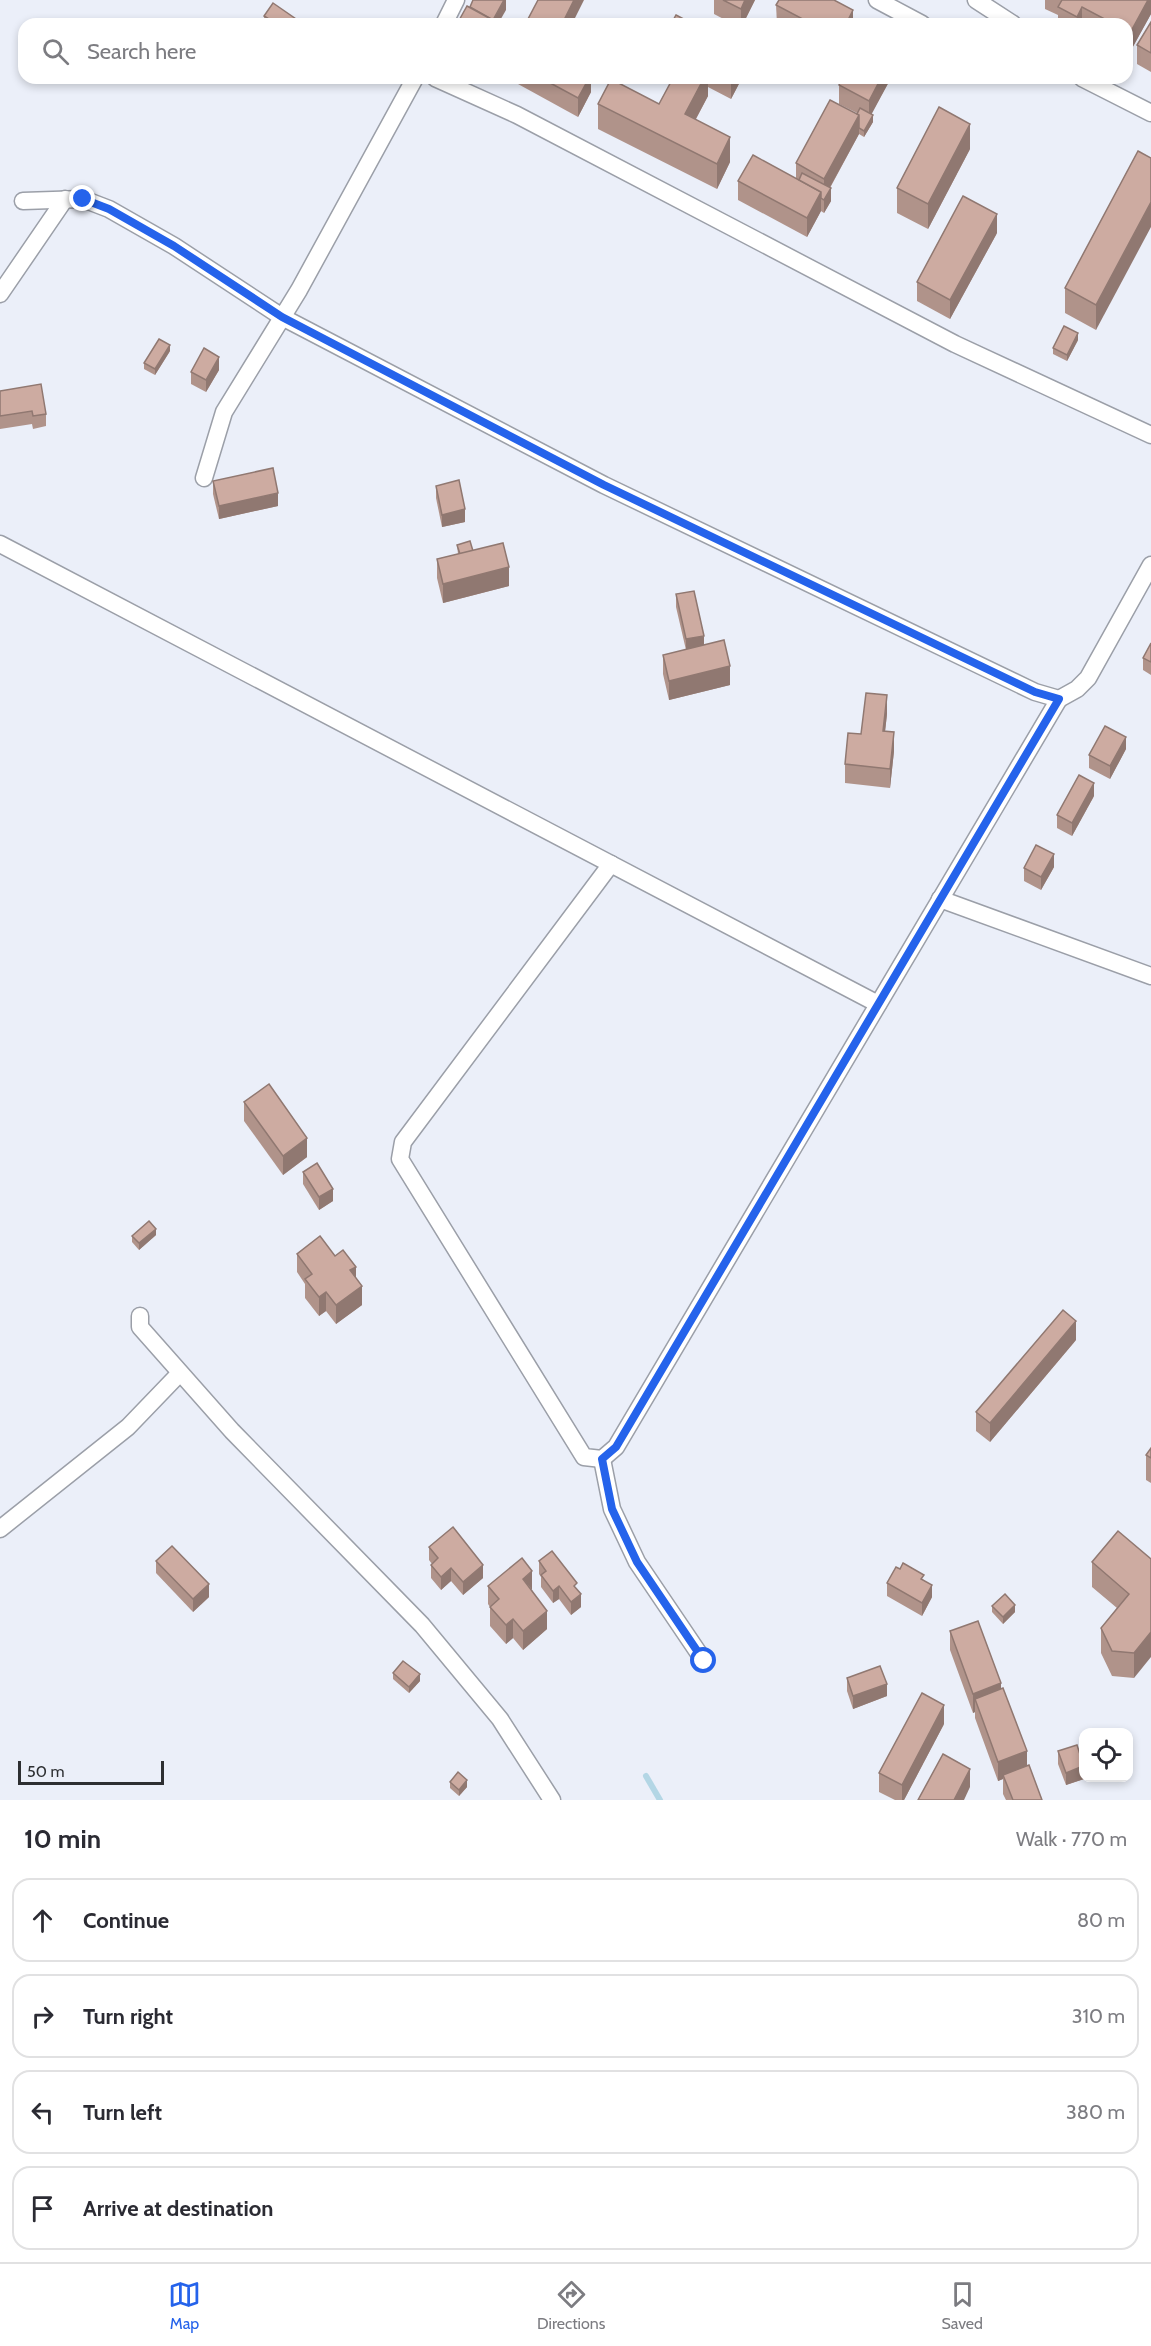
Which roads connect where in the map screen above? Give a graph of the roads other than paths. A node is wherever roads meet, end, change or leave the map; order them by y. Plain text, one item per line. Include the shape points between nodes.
1 (456, 0) edge
2 (877, 0) edge
3 (976, 0) edge
4 (447, 18) edge
5 (911, 18) edge
6 (1003, 18) edge
7 (412, 84) edge
8 (448, 84) edge
9 (1094, 84) edge
10 (1151, 113) edge
11 (65, 199) junction
12 (23, 201) dead end
13 (0, 294) edge
14 (282, 317) junction
15 (1151, 435) edge
16 (204, 478) dead end
17 (0, 544) edge
18 (1151, 565) edge
19 (1059, 699) junction
20 (611, 864) junction
21 (940, 898) junction
22 (1151, 976) edge
23 (878, 1004) junction
24 (140, 1316) dead end
25 (179, 1374) junction
26 (602, 1459) junction
27 (0, 1529) edge
28 (704, 1661) dead end
29 (552, 1800) edge

1 - 4 street
2 - 5 street
3 - 6 street
7 - 14 street
8 - 15 street via 517,115 955,344
9 - 10 street
11 - 12 street
11 - 13 street
11 - 14 street via 83,199 109,209 174,246
14 - 16 street via 224,412
14 - 19 street via 754,560 1035,692
17 - 20 street
18 - 19 street via 1088,678
19 - 21 street
20 - 23 street
20 - 26 street via 403,1142 400,1158 584,1457
21 - 22 street
21 - 23 street
23 - 26 street via 616,1447
24 - 25 street via 140,1327
25 - 27 street via 128,1427
25 - 29 street via 422,1625 500,1719
26 - 28 street via 612,1509 637,1562

